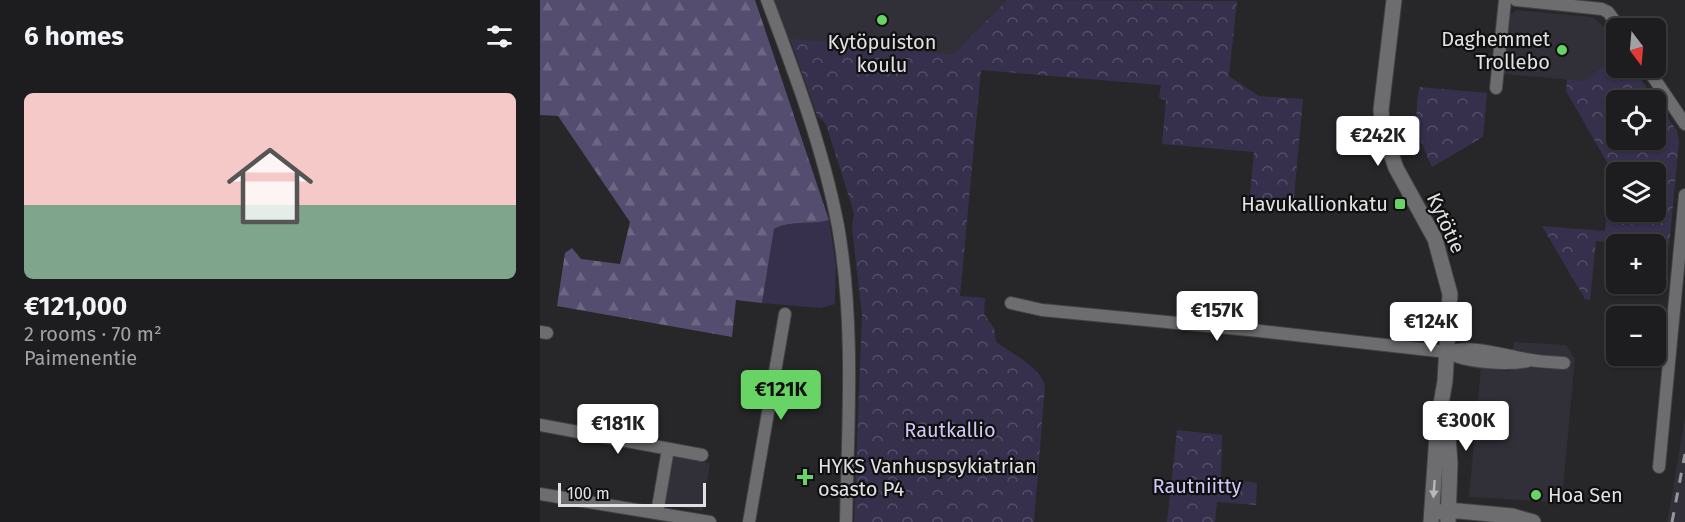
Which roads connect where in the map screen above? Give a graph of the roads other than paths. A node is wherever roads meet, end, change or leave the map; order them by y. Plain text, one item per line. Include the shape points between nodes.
1 (767, 0) edge
2 (1394, 0) edge
3 (1505, 0) edge
4 (1516, 0) edge
5 (1612, 18) edge
6 (1654, 78) edge
7 (1496, 88) dead end
8 (1685, 124) edge
9 (1685, 195) edge
10 (1011, 303) dead end
11 (785, 314) dead end
12 (1447, 352) junction
13 (1564, 363) dead end
14 (1443, 397) junction
15 (540, 425) edge
16 (668, 449) junction
17 (702, 455) dead end
18 (1659, 467) dead end
19 (540, 494) edge
20 (657, 513) junction
21 (1432, 518) edge
22 (1448, 518) edge
23 (710, 522) edge
24 (749, 522) edge
25 (846, 522) edge
26 (1533, 522) edge

1 - 25 street via 812,126 838,226 847,321
2 - 12 street, Kytötie via 1381,110 1383,131 1396,168 1435,239 1448,279
3 - 7 street
4 - 5 street via 1602,9
6 - 8 street
9 - 18 street
10 - 12 street via 1042,310
11 - 24 street
12 - 13 street via 1457,358
12 - 14 street, Kytötie
14 -> 21 street, Kytötie
14 - 22 street, Kytötie via 1450,463
15 - 16 street
16 - 17 street
16 - 20 street
19 - 20 street
20 - 23 street
21 - 22 street
22 - 26 street via 1512,516

